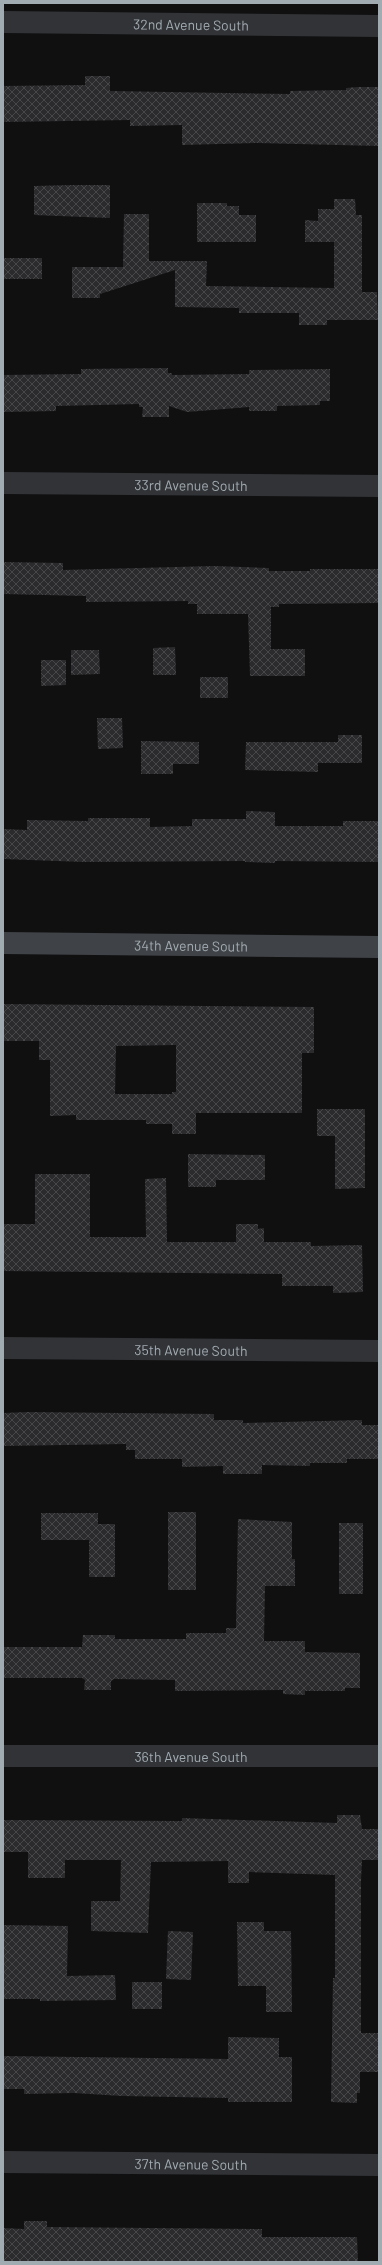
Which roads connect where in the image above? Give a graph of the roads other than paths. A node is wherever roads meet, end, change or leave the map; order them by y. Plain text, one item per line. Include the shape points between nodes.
1 (3, 22) edge
2 (379, 26) edge
3 (3, 483) edge
4 (379, 486) edge
5 (3, 943) edge
6 (379, 947) edge
7 (3, 1348) edge
8 (379, 1351) edge
9 (3, 1756) edge
10 (379, 1756) edge
11 (3, 2162) edge
12 (379, 2165) edge

1 - 2 street, 32nd Avenue South
3 - 4 street, 33rd Avenue South
5 - 6 street, 34th Avenue South
7 - 8 street, 35th Avenue South
9 - 10 street, 36th Avenue South
11 - 12 street, 37th Avenue South

